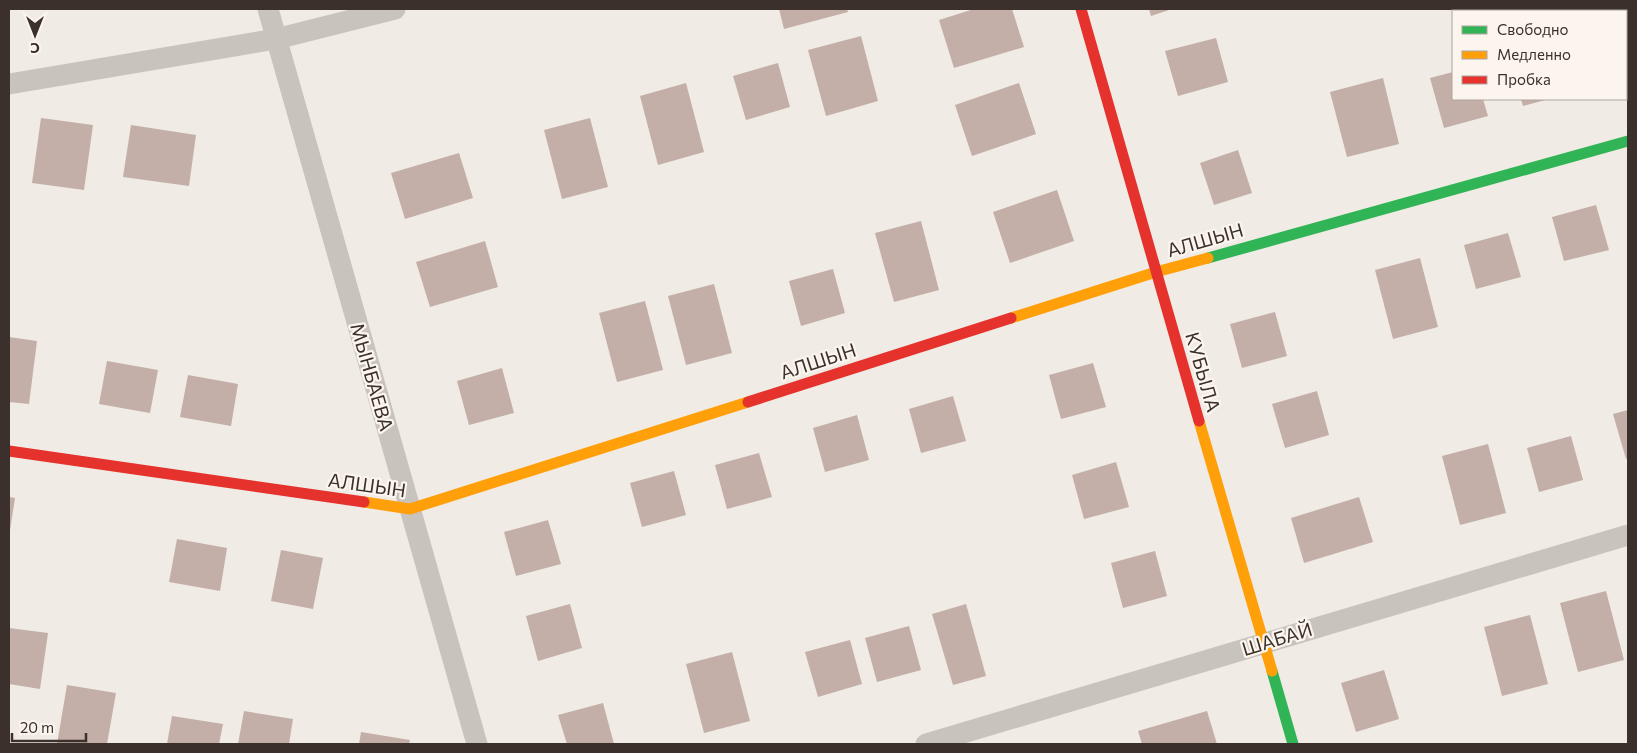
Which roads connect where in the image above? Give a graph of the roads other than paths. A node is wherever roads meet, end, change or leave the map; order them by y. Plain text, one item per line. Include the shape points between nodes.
1 (268, 9) edge
2 (395, 9) edge
3 (1081, 9) edge
4 (276, 39) junction
5 (9, 84) edge
6 (1628, 141) edge
7 (1156, 272) junction
8 (9, 451) edge
9 (410, 509) junction
10 (1628, 535) edge
11 (1264, 643) junction
12 (477, 744) edge
13 (926, 744) edge
14 (1293, 744) edge

1 - 4 street, МЫНБАЕВА
2 - 4 street
3 - 7 street, КУБЫЛА
4 - 5 street
4 - 9 street, МЫНБАЕВА
6 - 7 street, АЛШЫН
7 - 9 street, АЛШЫН
7 - 11 street, КУБЫЛА
8 - 9 street, АЛШЫН
9 - 12 street, МЫНБАЕВА
10 - 11 street, ШАБАЙ
11 - 13 street, ШАБАЙ
11 - 14 street, КУБЫЛА

